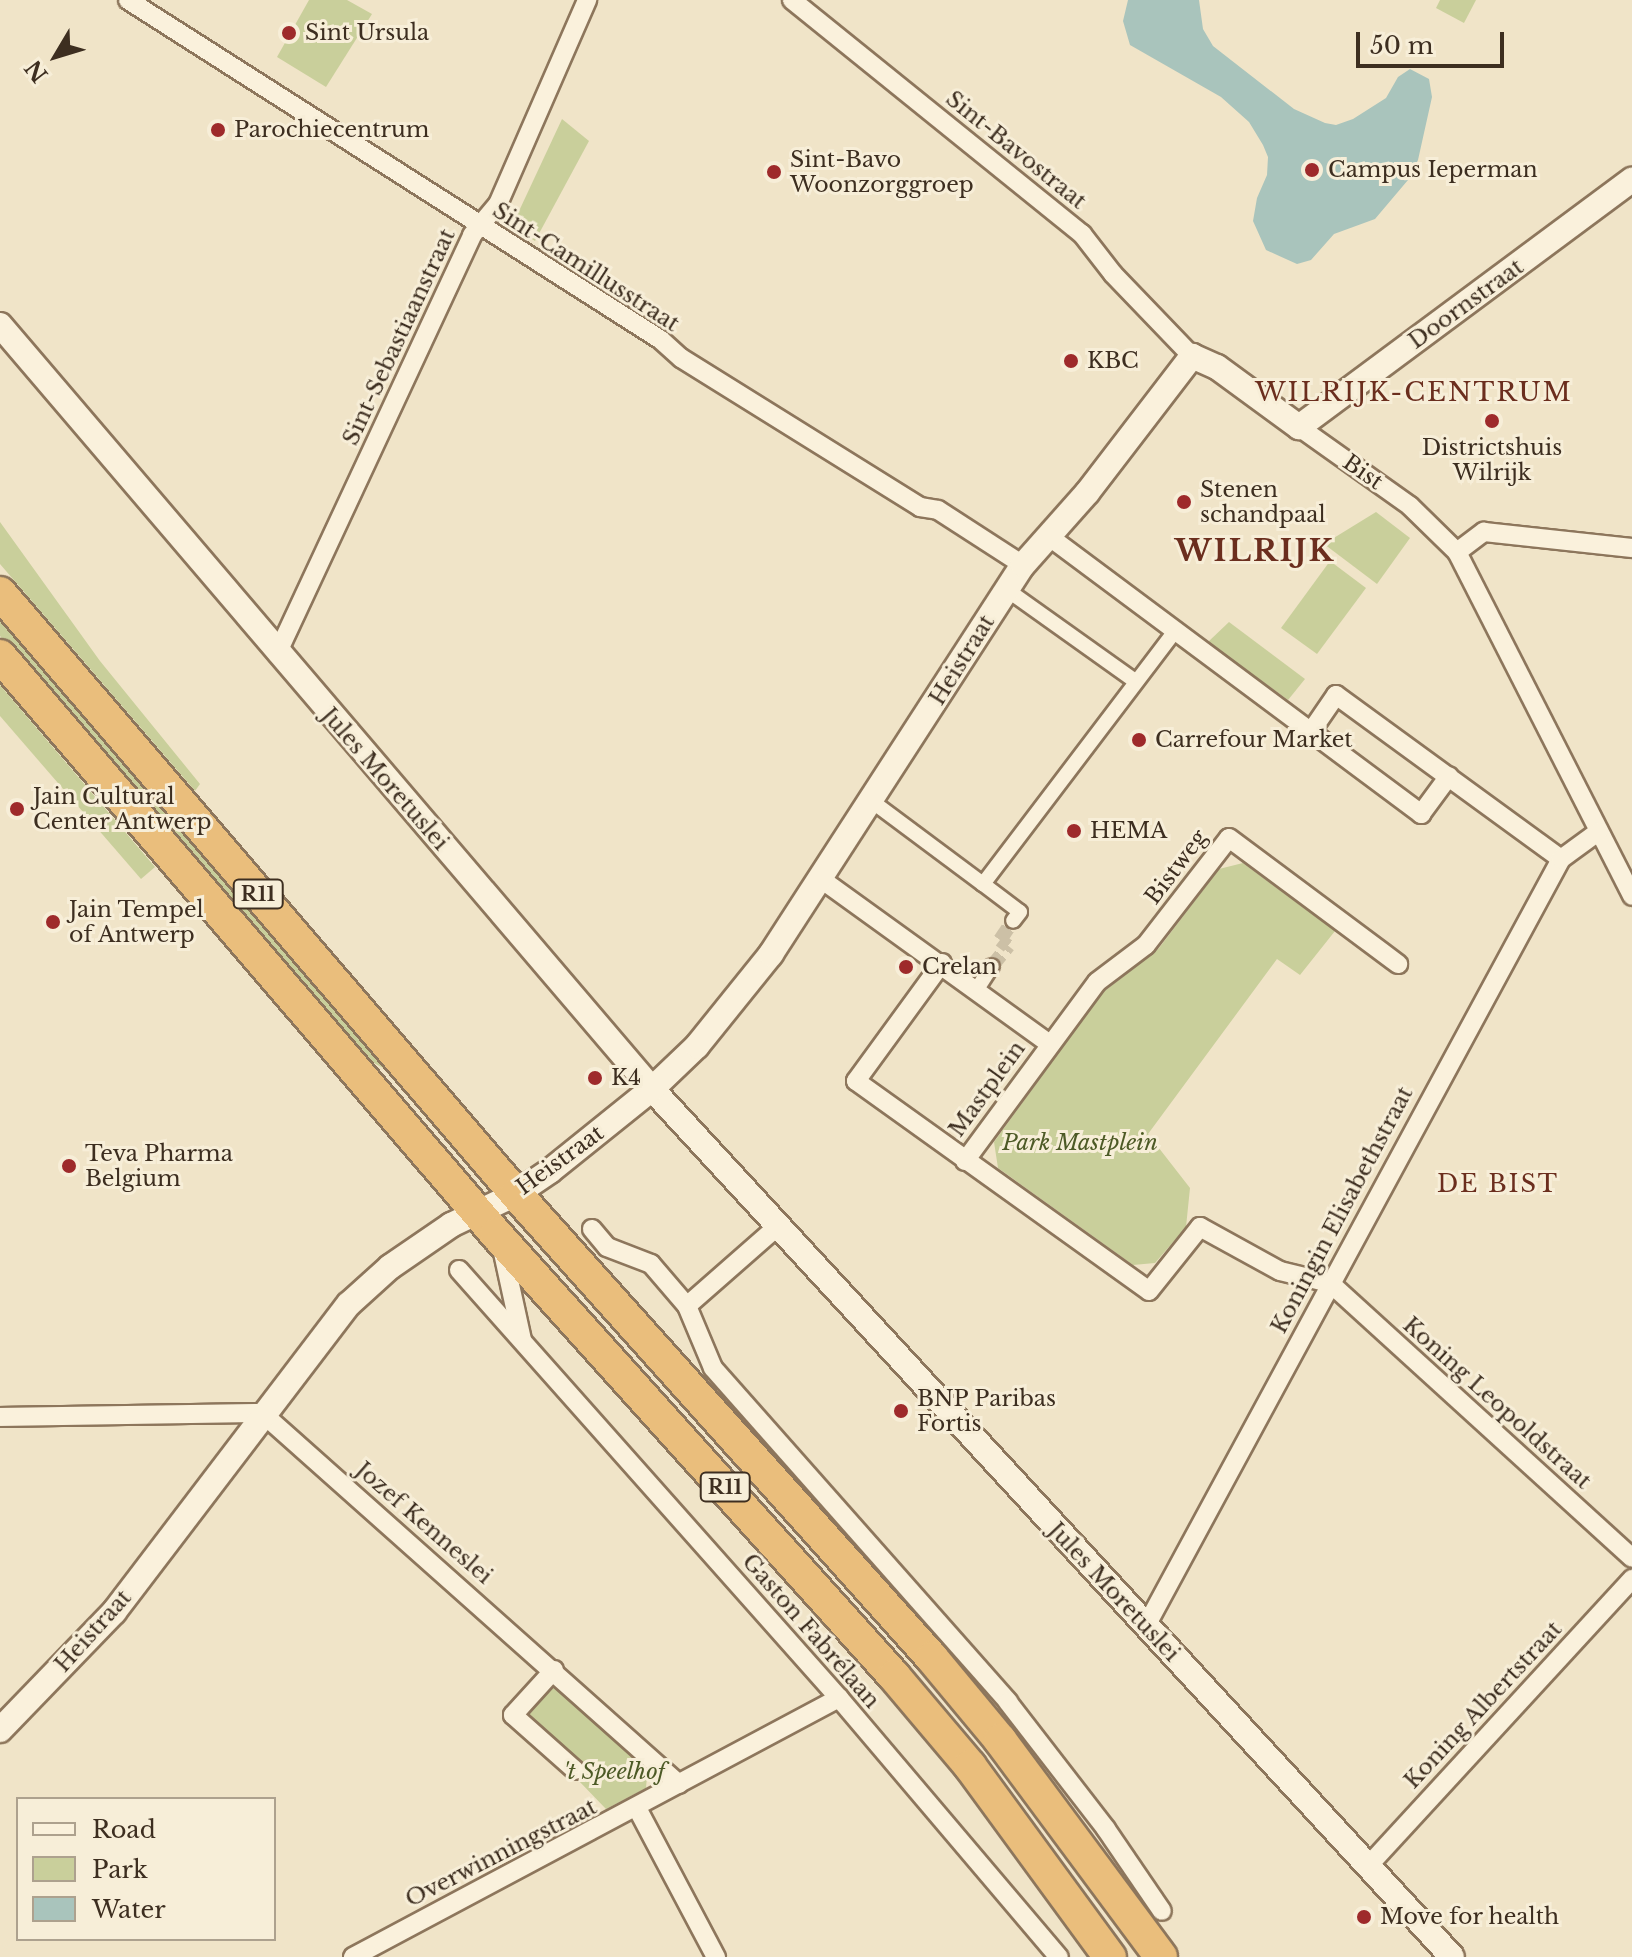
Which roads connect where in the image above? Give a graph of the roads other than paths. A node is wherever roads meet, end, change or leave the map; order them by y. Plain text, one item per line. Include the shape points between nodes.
1 (128, 0) edge
2 (587, 0) edge
3 (792, 0) edge
4 (1632, 180) edge
5 (477, 225) junction
6 (0, 325) edge
7 (1192, 356) junction
8 (1299, 427) junction
9 (1047, 535) junction
10 (1632, 548) edge
11 (1457, 552) junction
12 (1023, 565) junction
13 (1006, 589) junction
14 (0, 593) edge
15 (1175, 631) junction
16 (277, 654) junction
17 (0, 656) edge
18 (1135, 681) junction
19 (1310, 733) junction
20 (1449, 776) junction
21 (873, 802) junction
22 (1598, 832) junction
23 (1561, 859) junction
24 (821, 879) junction
25 (983, 884) junction
26 (1632, 896) edge
27 (1013, 921) dead end
28 (942, 963) junction
29 (1398, 964) dead end
30 (992, 966) tunnel mouth
31 (977, 989) junction
32 (1050, 1044) junction
33 (652, 1089) junction
34 (965, 1161) junction
35 (516, 1194) junction
36 (487, 1222) junction
37 (778, 1226) junction
38 (592, 1229) dead end
39 (459, 1270) dead end
40 (1330, 1283) junction
41 (687, 1306) junction
42 (522, 1341) junction
43 (262, 1413) junction
44 (0, 1417) edge
45 (1632, 1558) edge
46 (1632, 1579) edge
47 (1146, 1626) junction
48 (554, 1670) junction
49 (839, 1698) junction
50 (0, 1730) edge
51 (575, 1770) dead end
52 (679, 1784) junction
53 (637, 1808) junction
54 (1369, 1865) junction
55 (1162, 1911) dead end
56 (353, 1957) edge
57 (716, 1957) edge
58 (1059, 1957) edge
59 (1110, 1957) edge
60 (1161, 1957) edge
61 (1452, 1957) edge

1 - 5 street, Sint-Camillusstraat
2 - 5 street, Sint-Sebastiaanstraat via 498,204
3 - 7 street, Sint-Bavostraat via 1082,234
4 - 8 street, Doornstraat
5 - 12 street, Sint-Camillusstraat via 661,340 693,366
5 - 16 street, Sint-Sebastiaanstraat
6 - 16 street, Jules Moretuslei
7 - 8 street, Bist via 1217,367
7 - 9 street via 1087,493
8 - 11 street, Bist via 1410,506
9 - 12 street
9 - 15 street
10 - 11 street via 1484,532
11 - 22 street, Bist
12 - 13 street, Heistraat
13 - 18 street
13 - 21 street, Heistraat
14 - 35 highway, R11
15 - 18 street
15 - 19 street
16 - 33 street, Jules Moretuslei
17 - 36 highway, R11
18 - 25 street
19 - 20 street via 1421,814
19 - 20 street via 1336,695
20 - 23 street
21 - 24 street, Heistraat
21 - 25 street
22 - 23 street, Koningin Elisabethstraat
22 - 26 street, Bist
23 - 40 street, Koningin Elisabethstraat
24 - 28 street, Mastplein
24 - 33 street, Heistraat via 712,1028
25 - 27 street via 1020,912
28 - 31 street, Mastplein
28 - 34 street, Mastplein via 856,1081
29 - 32 street, Bistweg via 1229,838 1146,945 1097,982
30 - 31 street
31 - 32 street, Mastplein
32 - 34 street, Mastplein
33 - 35 street, Heistraat
33 - 37 street, Jules Moretuslei
34 - 40 street via 1149,1291 1200,1227 1280,1271
35 - 36 street, Heistraat
35 - 60 highway, R11 via 932,1658 1000,1740
36 - 42 street, Gaston Fabrélaan
36 - 43 street, Heistraat via 390,1267 349,1304
36 - 59 highway, R11 via 913,1699 989,1790
37 - 41 street
37 - 47 street, Jules Moretuslei
38 - 41 street via 607,1247 651,1264
39 - 42 street, Gaston Fabrélaan
40 - 45 street, Koning Leopoldstraat
40 - 47 street, Koningin Elisabethstraat
41 - 55 street via 713,1368 1008,1702
42 - 49 street, Gaston Fabrélaan
43 - 44 street
43 - 48 street, Jozef Kenneslei
43 - 50 street, Heistraat via 114,1612
46 - 54 street, Koning Albertstraat
47 - 54 street, Jules Moretuslei
48 - 51 street via 513,1715
48 - 52 street, Jozef Kenneslei
49 - 52 street, Overwinningstraat
49 - 58 street, Gaston Fabrélaan
52 - 53 street, Overwinningstraat
53 - 56 street, Overwinningstraat
53 - 57 street
54 - 61 street, Jules Moretuslei

